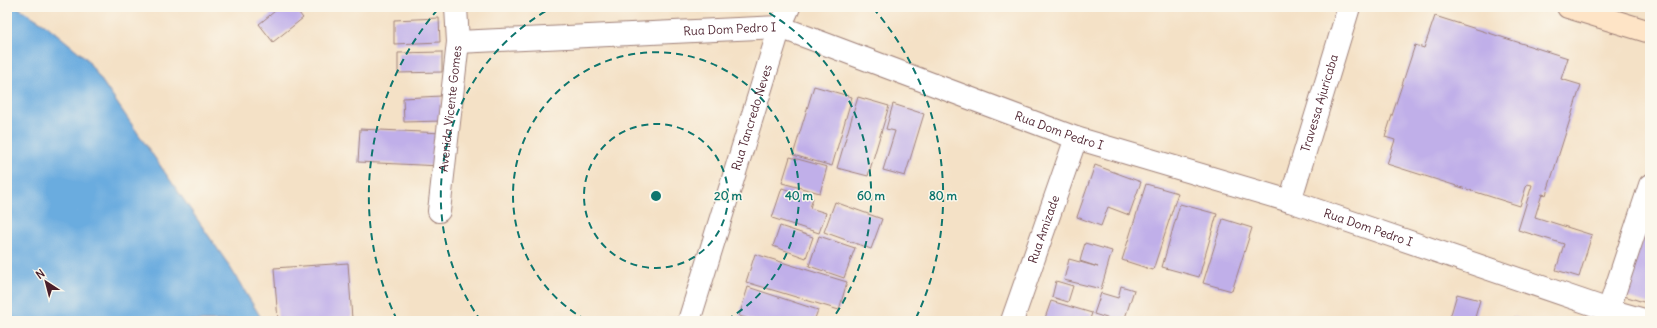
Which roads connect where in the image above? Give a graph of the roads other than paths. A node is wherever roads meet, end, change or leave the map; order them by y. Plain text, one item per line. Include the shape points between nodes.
1 (456, 7) edge
2 (789, 7) edge
3 (1349, 7) edge
4 (1568, 7) edge
5 (780, 27) junction
6 (1650, 32) edge
7 (458, 42) junction
8 (1076, 138) junction
9 (1650, 185) edge
10 (1290, 201) junction
11 (439, 211) dead end
12 (1607, 316) edge
13 (689, 321) edge
14 (1012, 321) edge
15 (1648, 321) edge

1 - 7 street, Avenida Vicente Gomes
2 - 5 street, Rua Tancredo Neves
3 - 10 street, Travessa Ajuricaba
4 - 6 street
5 - 7 street, Rua Dom Pedro I
5 - 8 street, Rua Dom Pedro I
5 - 13 street, Rua Tancredo Neves
7 - 11 street, Avenida Vicente Gomes
8 - 10 street, Rua Dom Pedro I
8 - 14 street, Rua Amizade
9 - 12 street
10 - 12 street, Rua Dom Pedro I
12 - 15 street, Rua Dom Pedro I

